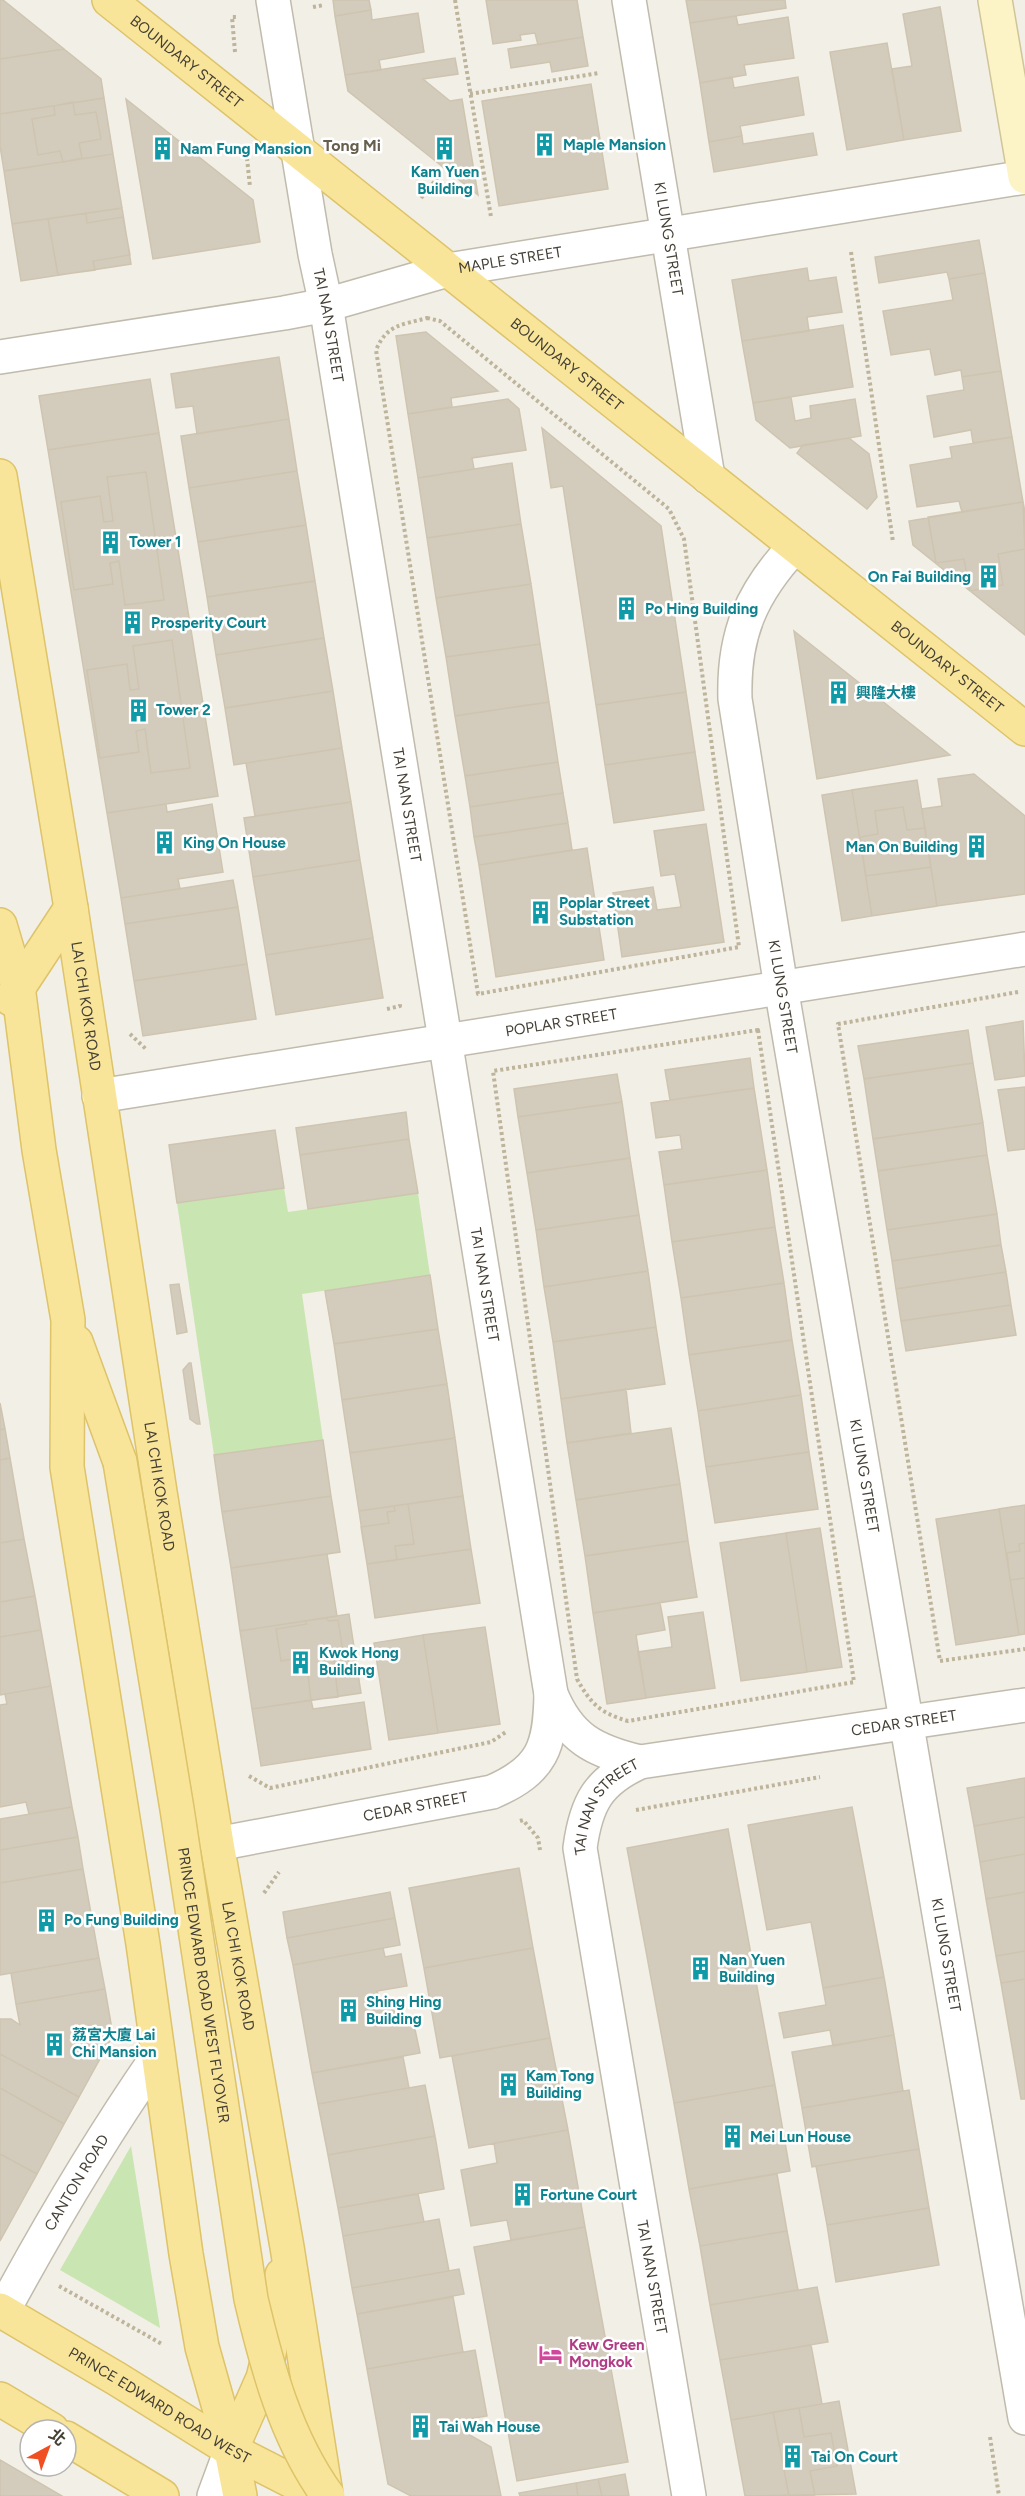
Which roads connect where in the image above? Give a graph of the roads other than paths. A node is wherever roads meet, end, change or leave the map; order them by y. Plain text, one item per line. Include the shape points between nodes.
1 (110, 0) edge
2 (273, 0) edge
3 (629, 0) edge
4 (995, 0) edge
5 (297, 150) junction
6 (1025, 177) edge
7 (668, 235) junction
8 (448, 270) junction
9 (326, 304) junction
10 (0, 357) edge
11 (0, 476) edge
12 (708, 477) junction
13 (795, 546) junction
14 (1025, 729) edge
15 (71, 908) junction
16 (0, 925) edge
17 (1025, 949) edge
18 (18, 986) junction
19 (781, 987) junction
20 (0, 1017) edge
21 (445, 1041) junction
22 (99, 1096) junction
23 (68, 1320) junction
24 (564, 1686) junction
25 (1025, 1705) edge
26 (905, 1723) junction
27 (640, 1762) junction
28 (218, 1844) junction
29 (158, 2056) junction
30 (287, 2247) junction
31 (2, 2310) edge
32 (0, 2399) edge
33 (32, 2418) edge
34 (1025, 2418) edge
35 (78, 2445) edge
36 (231, 2450) junction
37 (162, 2496) edge
38 (214, 2496) edge
39 (240, 2496) edge
40 (321, 2496) edge
41 (327, 2496) edge
42 (689, 2496) edge

1 - 5 main road, BOUNDARY STREET
2 - 5 street, TAI NAN STREET
3 - 7 street, KI LUNG STREET
4 - 6 street
5 - 8 main road, BOUNDARY STREET
5 - 9 street, TAI NAN STREET
6 - 7 street, MAPLE STREET
7 - 8 street, MAPLE STREET
7 - 12 street, KI LUNG STREET
8 - 9 street, MAPLE STREET
8 - 12 main road, BOUNDARY STREET
9 - 10 street, MAPLE STREET
9 - 21 street, TAI NAN STREET
11 - 15 main road, LAI CHI KOK ROAD
12 - 13 main road, BOUNDARY STREET
13 - 14 main road, BOUNDARY STREET
13 - 19 street, KI LUNG STREET via 759,590 747,616 734,671 735,699
15 - 18 main road
15 - 22 main road, LAI CHI KOK ROAD
16 - 18 main road
17 - 19 street, POPLAR STREET
18 - 20 main road
18 - 23 main road via 39,1150
19 - 21 street, POPLAR STREET
19 - 26 street, KI LUNG STREET
21 - 22 street, POPLAR STREET
21 - 24 street, TAI NAN STREET
22 - 28 main road, LAI CHI KOK ROAD
23 - 29 main road via 68,1467
23 - 41 main road, PRINCE EDWARD ROAD WEST FLYOVER, bridge via 120,1462 251,2299 267,2366 291,2431
24 - 27 street, TAI NAN STREET via 558,1712 569,1728 583,1741 610,1754
24 - 28 street, CEDAR STREET via 543,1750 531,1768 513,1783 492,1792
25 - 26 street, CEDAR STREET
26 - 27 street, CEDAR STREET
26 - 34 street, KI LUNG STREET
27 - 42 street, TAI NAN STREET via 603,1784 583,1824 580,1848
28 - 30 main road, LAI CHI KOK ROAD
29 - 31 street, CANTON ROAD
29 - 36 main road via 202,2347
30 - 36 main road via 269,2354
30 - 41 main road, LAI CHI KOK ROAD
31 - 36 main road, PRINCE EDWARD ROAD WEST
32 - 33 main road
35 - 37 main road
36 - 38 street
36 - 39 main road
36 - 40 main road, PRINCE EDWARD ROAD WEST

